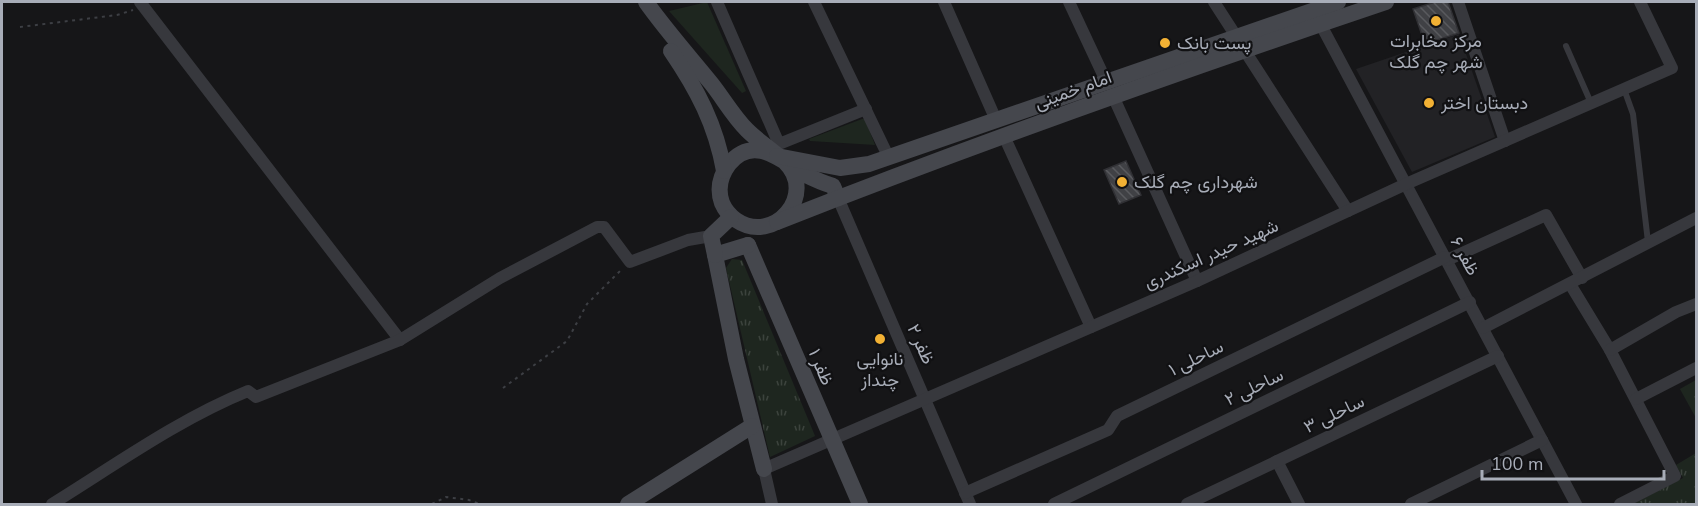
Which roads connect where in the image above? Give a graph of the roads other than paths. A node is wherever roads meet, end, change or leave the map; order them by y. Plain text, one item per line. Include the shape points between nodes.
1 (636, 2) edge
2 (646, 2) edge
3 (717, 2) edge
4 (814, 2) edge
5 (944, 2) edge
6 (1069, 2) edge
7 (1214, 2) edge
8 (1338, 2) edge
9 (1383, 2) edge
10 (1458, 2) edge
11 (1640, 2) edge
12 (142, 4) edge
13 (1321, 25) junction
14 (1236, 36) junction
15 (1566, 46) dead end
16 (1245, 51) junction
17 (1109, 88) junction
18 (1624, 89) junction
19 (725, 102) junction
20 (1591, 103) junction
21 (866, 110) junction
22 (708, 115) junction
23 (996, 120) junction
24 (1004, 136) junction
25 (1505, 141) junction
26 (777, 156) junction
27 (889, 158) junction
28 (724, 171) junction
29 (1406, 184) junction
30 (838, 198) junction
31 (1348, 211) junction
32 (731, 217) junction
33 (1696, 218) edge
34 (777, 222) junction
35 (753, 227) junction
36 (711, 236) junction
37 (1648, 243) junction
38 (748, 245) junction
39 (715, 255) junction
40 (1446, 259) junction
41 (1582, 278) junction
42 (1197, 281) junction
43 (1570, 284) junction
44 (1470, 302) junction
45 (1696, 304) edge
46 (1091, 327) junction
47 (1483, 328) junction
48 (400, 340) junction
49 (1610, 350) junction
50 (1498, 356) junction
51 (1696, 368) edge
52 (926, 399) junction
53 (1636, 399) junction
54 (752, 426) junction
55 (831, 439) junction
56 (1542, 440) junction
57 (1278, 461) junction
58 (764, 469) junction
59 (968, 499) edge
60 (52, 504) edge
61 (628, 504) edge
62 (772, 504) edge
63 (860, 504) edge
64 (1054, 504) edge
65 (1187, 504) edge
66 (1299, 504) edge
67 (1412, 504) edge
68 (1576, 504) edge
69 (1620, 504) edge

1 - 22 street via 684,70
2 - 19 street
3 - 21 street via 779,144
4 - 21 street
5 - 23 street
6 - 17 street
7 - 14 street
8 - 14 street, امام خمینی
9 - 13 street, امام خمینی
10 - 25 street
11 - 18 street, شهید حیدر اسکندری via 1672,68
12 - 48 street
13 - 16 street, امام خمینی
13 - 29 street, ظفر ۶
14 - 17 street, امام خمینی
15 - 20 lane
16 - 17 street, امام خمینی
16 - 31 street
17 - 23 street, امام خمینی
17 - 24 street, امام خمینی
17 - 42 street
18 - 20 street, شهید حیدر اسکندری
18 - 37 lane via 1633,114
19 - 22 street via 724,117 718,120
19 - 26 street via 745,128
20 - 25 street, شهید حیدر اسکندری
21 - 27 street
22 - 28 street
23 - 27 street, امام خمینی
24 - 30 street, امام خمینی
24 - 46 street
25 - 29 street, شهید حیدر اسکندری
26 - 27 street, امام خمینی via 840,168
26 - 28 street via 765,151 741,154
26 - 30 street via 833,186
26 - 34 street via 792,172 796,195 793,206
28 - 32 street via 720,195
29 - 31 street, شهید حیدر اسکندری
29 - 40 street, ظفر ۶
30 - 34 street, امام خمینی
30 - 52 street, ظفر ۲
31 - 42 street, شهید حیدر اسکندری
32 - 35 street
32 - 36 street
33 - 37 street
34 - 35 street
35 - 38 street
36 - 39 street
36 - 48 street via 688,240 630,262 604,227 597,227 500,278
37 - 41 street
38 - 39 street
38 - 55 street, ظفر ۱
39 - 54 street
40 - 41 street, ساحلی ۱ via 1546,215
40 - 44 street, ظفر ۶
40 - 59 street, ساحلی ۱ via 1117,416 1108,430
41 - 43 street
42 - 46 street, شهید حیدر اسکندری
43 - 47 street
43 - 49 street
44 - 47 street, ظفر ۶
44 - 64 street, ساحلی ۲
45 - 49 street
46 - 52 street, شهید حیدر اسکندری
47 - 50 street, ظفر ۶
48 - 60 street via 256,397 248,391 232,397
49 - 53 street
50 - 56 street, ظفر ۶
50 - 57 street, ساحلی ۳
51 - 53 street
52 - 55 street, شهید حیدر اسکندری
52 - 59 street, ظفر ۲
53 - 69 street via 1675,476
54 - 58 street
54 - 61 street
55 - 58 street, شهید حیدر اسکندری
55 - 63 street, ظفر ۱
56 - 67 street
56 - 68 street, ظفر ۶
57 - 65 street, ساحلی ۳
57 - 66 street
58 - 62 street

